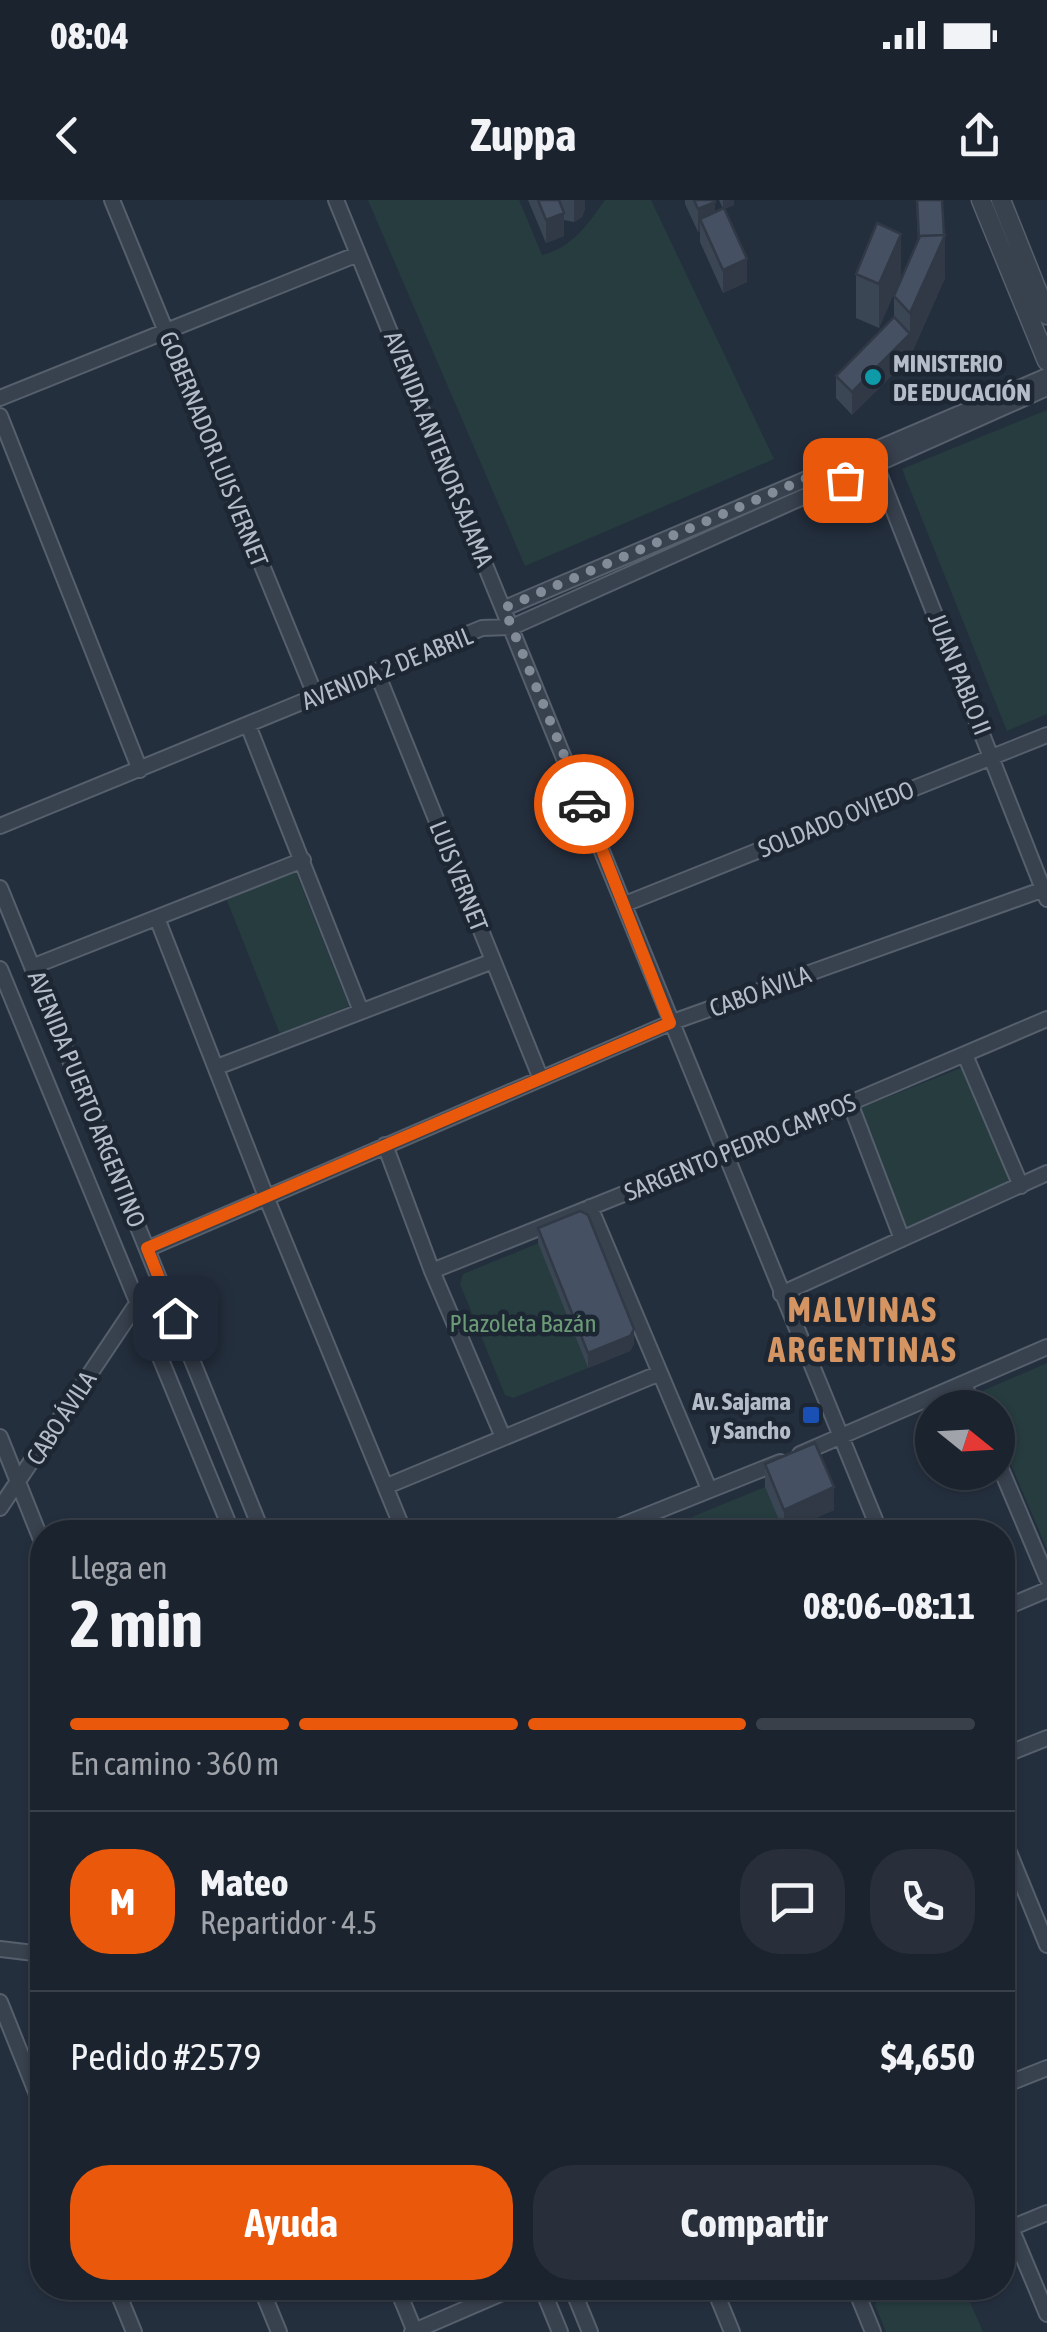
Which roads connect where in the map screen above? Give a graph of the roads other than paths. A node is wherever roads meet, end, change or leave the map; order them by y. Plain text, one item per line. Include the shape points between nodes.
1 (112, 200) edge
2 (336, 200) edge
3 (981, 200) edge
4 (1001, 200) edge
5 (358, 254) junction
6 (1047, 315) edge
7 (166, 331) junction
8 (1047, 361) edge
9 (1047, 376) edge
10 (1047, 388) edge
11 (0, 398) edge
12 (0, 416) edge
13 (870, 451) junction
14 (877, 466) junction
15 (504, 608) junction
16 (512, 627) junction
17 (376, 673) junction
18 (316, 698) junction
19 (248, 725) junction
20 (1047, 735) edge
21 (992, 756) junction
22 (140, 770) junction
23 (0, 826) edge
24 (303, 860) junction
25 (0, 888) edge
26 (1046, 892) edge
27 (625, 904) junction
28 (156, 918) junction
29 (493, 961) junction
30 (34, 966) junction
31 (0, 969) edge
32 (361, 1010) junction
33 (1047, 1019) edge
34 (670, 1023) junction
35 (965, 1055) junction
36 (217, 1067) junction
37 (541, 1079) junction
38 (850, 1103) junction
39 (385, 1144) junction
40 (724, 1154) junction
41 (1047, 1173) edge
42 (1020, 1186) junction
43 (266, 1199) junction
44 (590, 1207) junction
45 (902, 1239) junction
46 (147, 1248) junction
47 (432, 1271) junction
48 (160, 1282) junction
49 (781, 1294) junction
50 (138, 1304) junction
51 (1047, 1347) edge
52 (660, 1373) junction
53 (964, 1384) junction
54 (966, 1390) edge
55 (503, 1437) junction
56 (0, 1438) edge
57 (842, 1438) junction
58 (19, 1482) junction
59 (387, 1486) junction
60 (709, 1489) junction
61 (1010, 1490) edge
62 (0, 1508) edge
63 (34, 1520) edge
64 (227, 1520) edge
65 (257, 1520) edge
66 (400, 1520) edge
67 (634, 1520) edge
68 (875, 1520) edge
69 (1047, 1578) edge
70 (1047, 1590) edge
71 (1015, 1603) edge
72 (1047, 1738) edge
73 (1015, 1751) edge
74 (1015, 1863) edge
75 (1042, 1921) edge
76 (1047, 1944) edge
77 (0, 1950) edge
78 (30, 1953) edge
79 (0, 2002) edge
80 (1047, 2068) edge
81 (30, 2077) edge
82 (1015, 2081) edge
83 (1047, 2212) edge
84 (1015, 2226) edge
85 (1015, 2247) edge
86 (121, 2300) edge
87 (266, 2300) edge
88 (402, 2300) edge
89 (487, 2300) edge
90 (547, 2300) edge
91 (577, 2300) edge
92 (719, 2300) edge
93 (864, 2300) edge
94 (1047, 2314) edge
95 (134, 2332) edge
96 (279, 2332) edge
97 (414, 2332) edge
98 (560, 2332) edge
99 (590, 2332) edge
100 (732, 2332) edge
101 (872, 2332) edge

1 - 7 street, GOBERNADOR LUIS VERNET
2 - 5 street, AVENIDA ANTENOR SAJAMA
3 - 8 street
4 - 6 street
5 - 7 street
5 - 15 street, AVENIDA ANTENOR SAJAMA
7 - 11 street
7 - 18 street, GOBERNADOR LUIS VERNET
9 - 13 street
10 - 14 street, AVENIDA 2 DE ABRIL
12 - 22 street
13 - 14 street, JUAN PABLO II
13 - 15 street
14 - 16 street, AVENIDA 2 DE ABRIL
14 - 21 street, JUAN PABLO II
15 - 16 street, AVENIDA ANTENOR SAJAMA
16 - 17 street, AVENIDA 2 DE ABRIL via 482,628
16 - 27 street, AVENIDA ANTENOR SAJAMA
17 - 18 street, AVENIDA 2 DE ABRIL
17 - 29 street, LUIS VERNET
18 - 19 street, AVENIDA 2 DE ABRIL
19 - 22 street, AVENIDA 2 DE ABRIL
19 - 24 street
20 - 21 street, SOLDADO OVIEDO
21 - 26 street, JUAN PABLO II
21 - 27 street, SOLDADO OVIEDO
22 - 23 street, AVENIDA 2 DE ABRIL
24 - 28 street
24 - 32 street
25 - 30 street, AVENIDA PUERTO ARGENTINO
26 - 34 street, CABO ÁVILA
27 - 34 street, AVENIDA ANTENOR SAJAMA
28 - 30 street
28 - 36 street
29 - 32 street
29 - 37 street, LUIS VERNET
30 - 46 street, AVENIDA PUERTO ARGENTINO
31 - 50 street, AVENIDA PUERTO ARGENTINO
32 - 36 street
33 - 35 street, SARGENTO PEDRO CAMPOS
34 - 37 street, CABO ÁVILA
34 - 40 street, AVENIDA ANTENOR SAJAMA
35 - 38 street, SARGENTO PEDRO CAMPOS
35 - 42 street
36 - 43 street
37 - 39 street, CABO ÁVILA
38 - 40 street, SARGENTO PEDRO CAMPOS
38 - 45 street
39 - 43 street, CABO ÁVILA
39 - 47 street
40 - 44 street, SARGENTO PEDRO CAMPOS
40 - 49 street, AVENIDA ANTENOR SAJAMA
41 - 42 street
42 - 45 street
43 - 46 street, CABO ÁVILA
43 - 59 street
44 - 47 street, SARGENTO PEDRO CAMPOS
44 - 52 street
45 - 49 street
46 - 48 street, AVENIDA PUERTO ARGENTINO
47 - 55 street
48 - 50 street, CABO ÁVILA
48 - 65 street, AVENIDA PUERTO ARGENTINO
49 - 57 street, AVENIDA ANTENOR SAJAMA
50 - 58 street, CABO ÁVILA
50 - 64 street, AVENIDA PUERTO ARGENTINO
51 - 53 street
52 - 55 street
52 - 60 street
53 - 54 street
53 - 57 street
55 - 59 street
56 - 58 street
57 - 60 street
57 - 68 street, AVENIDA ANTENOR SAJAMA
58 - 62 street, CABO ÁVILA
58 - 63 street
59 - 66 street
60 - 67 street
61 - 69 street
70 - 71 street
72 - 73 street
74 - 75 street
75 - 76 street
77 - 78 street
79 - 81 street
80 - 82 street
83 - 84 street
85 - 94 street
86 - 95 street
87 - 96 street
88 - 97 street
89 - 97 street
90 - 98 street
91 - 99 street
92 - 100 street
93 - 101 street

